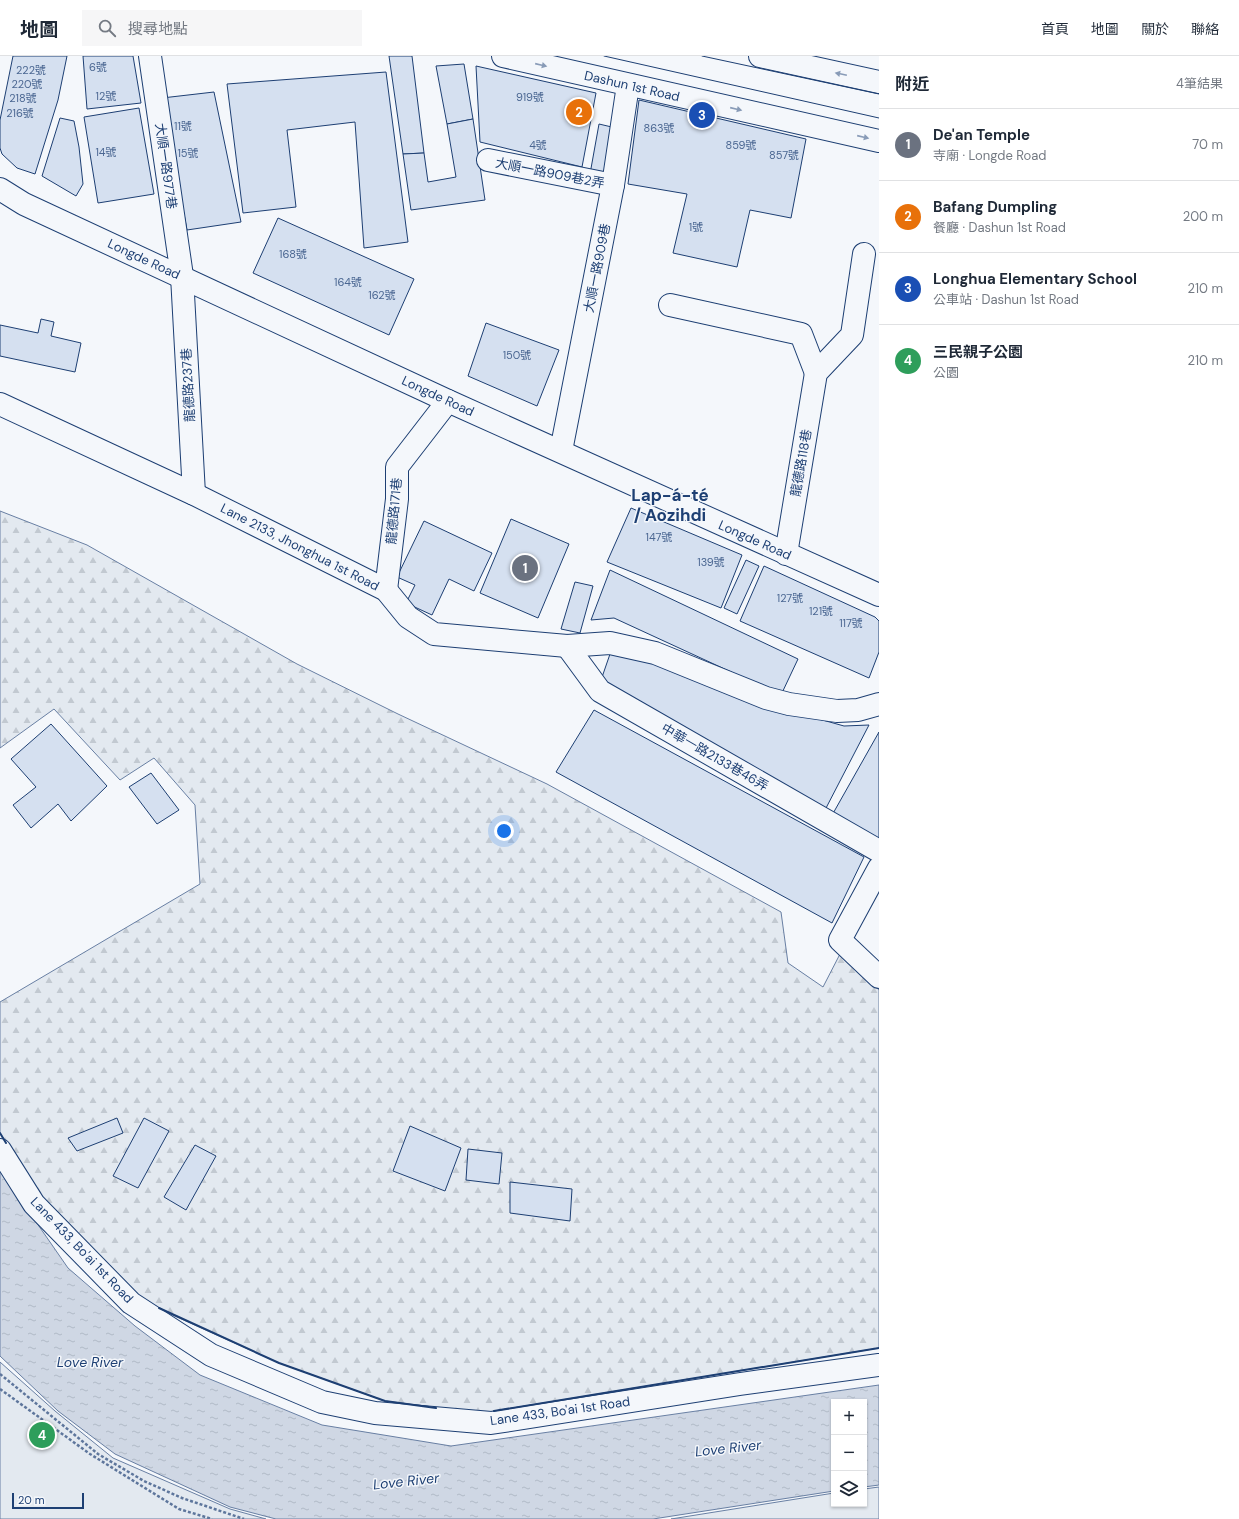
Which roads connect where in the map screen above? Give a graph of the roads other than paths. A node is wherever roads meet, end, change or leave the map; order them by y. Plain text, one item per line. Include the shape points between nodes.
1 (150, 56) edge
2 (503, 56) edge
3 (760, 56) edge
4 (879, 82) edge
5 (628, 85) junction
6 (879, 141) edge
7 (488, 160) dead end
8 (613, 185) junction
9 (0, 189) edge
10 (864, 254) dead end
11 (182, 276) junction
12 (670, 305) dead end
13 (816, 373) junction
14 (448, 400) junction
15 (0, 404) edge
16 (561, 451) junction
17 (194, 494) junction
18 (786, 554) junction
19 (386, 590) junction
20 (879, 595) edge
21 (567, 646) junction
22 (879, 704) edge
23 (879, 851) edge
24 (879, 868) edge
25 (879, 977) edge
26 (0, 1150) edge
27 (879, 1365) edge

1 - 11 street, 大順一路977巷
2 -> 5 street, Dashun 1st Road
4 -> 3 street
5 -> 6 street, Dashun 1st Road
5 - 8 street, 大順一路909巷
7 - 8 street, 大順一路909巷2弄
8 - 16 street, 大順一路909巷
9 - 11 street, Longde Road via 24,204
10 - 13 street via 852,335
11 - 14 street, Longde Road
11 - 17 street, 龍德路237巷
12 - 13 street via 801,334
13 - 18 street, 龍德路118巷
14 - 16 street, Longde Road
14 - 19 street, 龍德路171巷 via 397,467 397,499
15 - 17 street, Lane 2133, Jhonghua 1st Road
16 - 18 street, Longde Road
17 - 19 street, Lane 2133, Jhonghua 1st Road
18 - 20 street, Longde Road
19 - 21 street, Lane 2133, Jhonghua 1st Road via 408,617 434,634
21 - 22 street, Lane 2133, Jhonghua 1st Road via 610,643 655,653 766,698 800,707 851,711
21 - 23 street, 中華一路2133巷46弄 via 600,691
24 - 25 street via 840,940
26 - 27 street, Lane 433, Bo'ai 1st Road via 34,1204 131,1303 211,1355 322,1402 375,1413 491,1423

